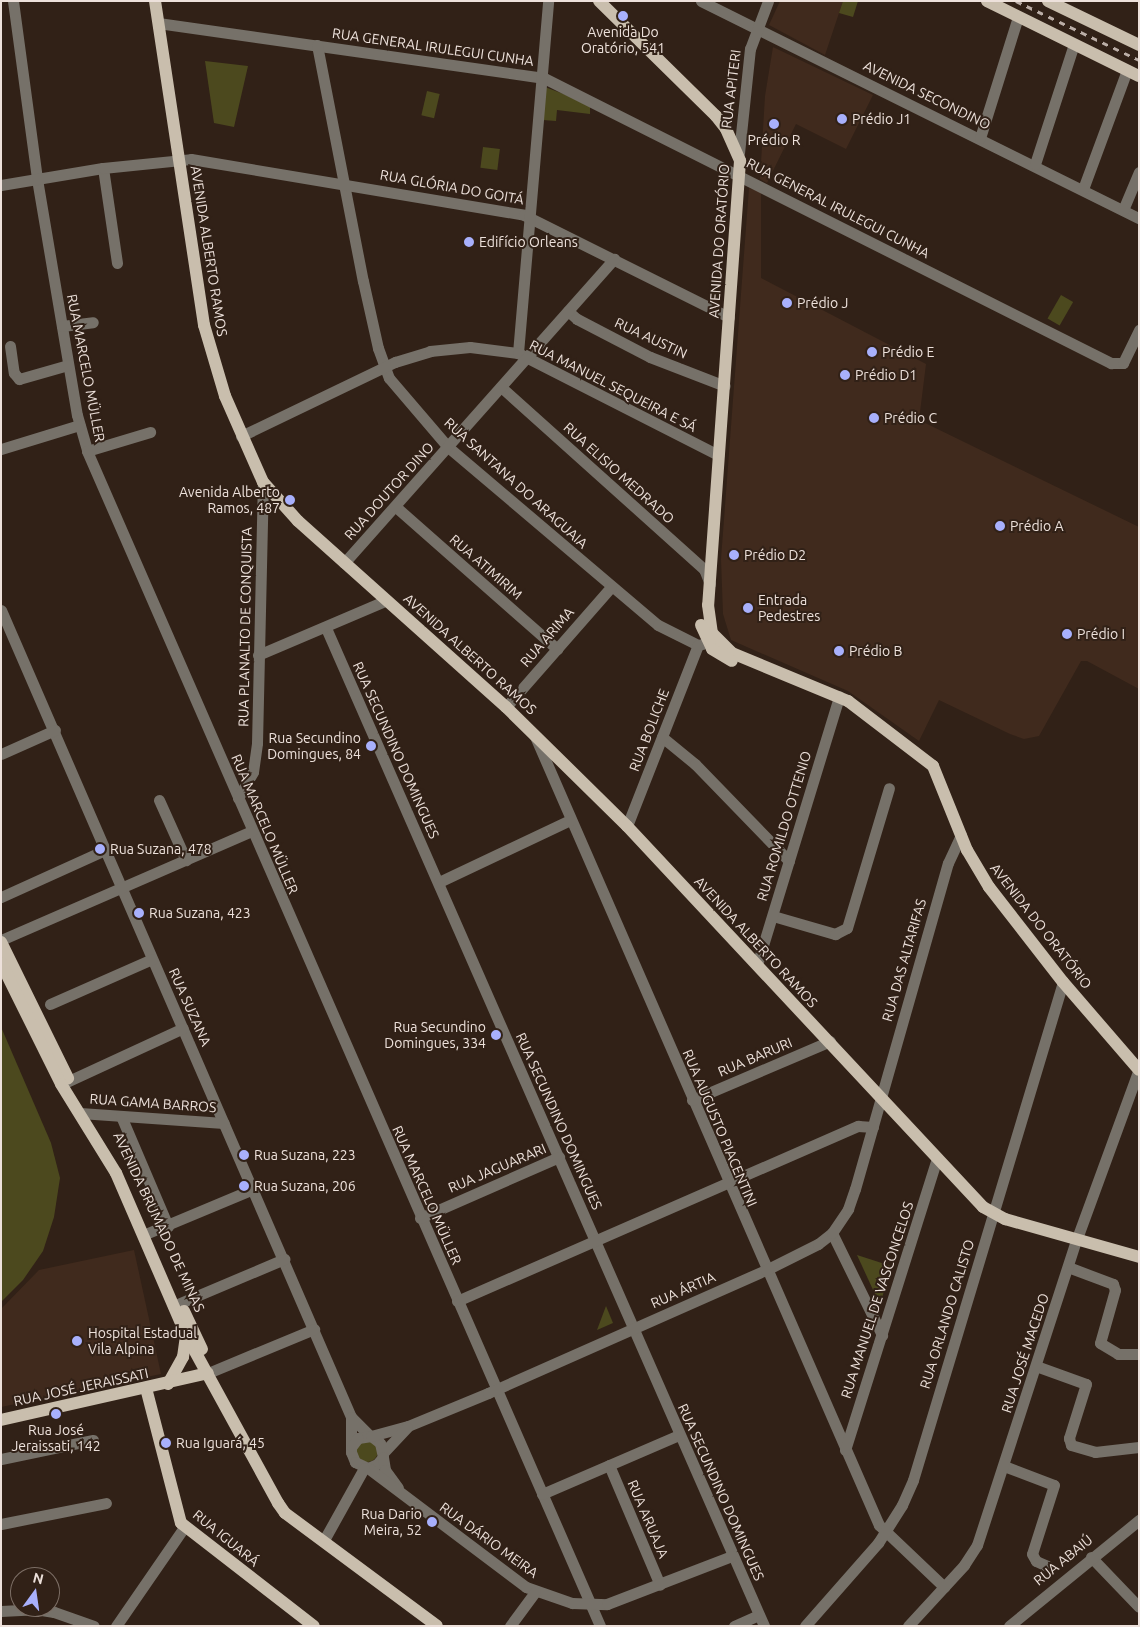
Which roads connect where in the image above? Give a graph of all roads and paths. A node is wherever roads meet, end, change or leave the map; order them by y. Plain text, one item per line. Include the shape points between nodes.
1 (12, 1) edge
2 (155, 1) edge
3 (548, 1) edge
4 (599, 1) edge
5 (701, 1) edge
6 (768, 1) edge
7 (987, 1) edge
8 (1048, 1) edge
9 (1018, 17) junction
10 (158, 23) junction
11 (757, 29) junction
12 (1074, 44) junction
13 (317, 45) junction
14 (1139, 45) edge
15 (1127, 70) junction
16 (1139, 76) edge
17 (544, 78) junction
18 (980, 138) junction
19 (738, 153) junction
20 (179, 159) junction
21 (1035, 164) junction
22 (103, 168) junction
23 (1139, 172) edge
24 (739, 176) junction
25 (37, 179) junction
26 (345, 183) junction
27 (1, 185) edge
28 (1083, 189) junction
29 (1123, 210) junction
30 (532, 217) junction
31 (1139, 218) edge
32 (614, 259) junction
33 (117, 263) dead end
34 (568, 311) junction
35 (729, 317) junction
36 (92, 322) dead end
37 (62, 326) junction
38 (1139, 330) edge
39 (10, 346) dead end
40 (522, 356) junction
41 (68, 365) junction
42 (384, 368) junction
43 (725, 386) junction
44 (501, 387) junction
45 (79, 425) junction
46 (150, 432) dead end
47 (241, 436) junction
48 (448, 447) junction
49 (1, 449) edge
50 (87, 451) junction
51 (718, 456) junction
52 (716, 479) junction
53 (262, 482) junction
54 (396, 507) junction
55 (344, 563) junction
56 (704, 569) junction
57 (711, 586) junction
58 (611, 587) junction
59 (387, 600) junction
60 (1, 610) edge
61 (326, 628) junction
62 (707, 643) junction
63 (557, 649) junction
64 (258, 655) junction
65 (838, 699) junction
66 (506, 706) junction
67 (54, 730) junction
68 (534, 732) junction
69 (662, 738) junction
70 (1, 754) edge
71 (889, 788) dead end
72 (238, 798) junction
73 (159, 800) dead end
74 (570, 820) junction
75 (627, 826) junction
76 (252, 831) junction
77 (961, 835) junction
78 (105, 850) junction
79 (186, 860) junction
80 (789, 861) junction
81 (439, 882) junction
82 (122, 888) junction
83 (1, 897) edge
84 (773, 916) junction
85 (1, 941) edge
86 (152, 959) junction
87 (1, 963) edge
88 (757, 965) junction
89 (1063, 982) junction
90 (50, 1004) dead end
91 (183, 1028) junction
92 (830, 1041) junction
93 (1139, 1070) edge
94 (65, 1082) junction
95 (881, 1096) junction
96 (692, 1100) junction
97 (84, 1113) junction
98 (122, 1116) junction
99 (224, 1123) junction
100 (873, 1128) junction
101 (559, 1157) junction
102 (937, 1158) junction
103 (727, 1182) junction
104 (253, 1189) junction
105 (992, 1214) junction
106 (420, 1218) junction
107 (168, 1226) junction
108 (832, 1233) junction
109 (146, 1234) junction
110 (595, 1240) junction
111 (1076, 1241) junction
112 (1139, 1257) edge
113 (284, 1260) junction
114 (1068, 1267) junction
115 (766, 1270) junction
116 (457, 1301) junction
117 (177, 1304) junction
118 (314, 1329) junction
119 (633, 1329) junction
120 (186, 1335) junction
121 (882, 1335) junction
122 (1139, 1354) edge
123 (1036, 1366) junction
124 (208, 1373) junction
125 (168, 1384) junction
126 (146, 1388) junction
127 (497, 1389) junction
128 (351, 1417) junction
129 (1, 1420) edge
130 (408, 1426) junction
131 (680, 1435) junction
132 (370, 1436) junction
133 (93, 1440) dead end
134 (352, 1446) junction
135 (1139, 1447) edge
136 (845, 1450) junction
137 (383, 1455) junction
138 (1, 1459) edge
139 (609, 1466) junction
140 (1004, 1466) junction
141 (366, 1468) junction
142 (542, 1494) junction
143 (403, 1496) junction
144 (106, 1503) dead end
145 (1139, 1520) edge
146 (1, 1524) edge
147 (185, 1526) junction
148 (885, 1533) junction
149 (324, 1540) junction
150 (732, 1556) junction
151 (1091, 1557) junction
152 (1047, 1566) dead end
153 (660, 1585) junction
154 (944, 1586) junction
155 (535, 1592) junction
156 (591, 1606) junction
157 (1139, 1607) edge
158 (1, 1611) edge
159 (762, 1620) edge
160 (94, 1626) edge
161 (116, 1626) edge
162 (314, 1626) edge
163 (437, 1626) edge
164 (510, 1626) edge
165 (600, 1626) edge
166 (734, 1626) edge
167 (805, 1626) edge
168 (908, 1626) edge
169 (1009, 1626) edge

1 - 25 street, RUA MARCELO MÜLLER
2 - 10 main road, AVENIDA ALBERTO RAMOS
3 - 17 street
4 - 19 main road, AVENIDA DO ORATÓRIO via 716,116
5 - 11 street, AVENIDA SECONDINO
6 - 11 street, RUA APITERI
7 - 9 main road
8 - 14 main road
9 - 12 main road
9 - 18 street
10 - 13 street, RUA GENERAL IRULEGUI CUNHA
10 - 20 main road, AVENIDA ALBERTO RAMOS
11 - 18 street, AVENIDA SECONDINO
11 - 19 street, RUA APITERI via 750,49
12 - 15 main road
12 - 21 street
13 - 17 street, RUA GENERAL IRULEGUI CUNHA
13 - 26 street, RUA SANTANA DO ARAGUAIA
15 - 16 main road
15 - 28 street
17 - 24 street, RUA GENERAL IRULEGUI CUNHA
17 - 30 street
18 - 21 street, AVENIDA SECONDINO
19 - 24 main road, AVENIDA DO ORATÓRIO
20 - 22 street, RUA GLÓRIA DO GOITÁ
20 - 26 street, RUA GLÓRIA DO GOITÁ
20 - 47 main road, AVENIDA ALBERTO RAMOS via 204,325
21 - 28 street, AVENIDA SECONDINO
22 - 25 street, RUA GLÓRIA DO GOITÁ
22 - 33 street
23 - 29 street
24 - 35 main road, AVENIDA DO ORATÓRIO
24 - 38 street, RUA GENERAL IRULEGUI CUNHA via 1118,365 1127,358
25 - 27 street, RUA GLÓRIA DO GOITÁ
25 - 37 street, RUA MARCELO MÜLLER
26 - 30 street, RUA GLÓRIA DO GOITÁ
26 - 42 street, RUA SANTANA DO ARAGUAIA via 363,281
28 - 29 street, AVENIDA SECONDINO
29 - 31 street, AVENIDA SECONDINO
30 - 32 street, RUA GLÓRIA DO GOITÁ
30 - 40 street
32 - 34 street, RUA DOUTOR DINO
32 - 35 street, RUA GLÓRIA DO GOITÁ
34 - 40 street, RUA DOUTOR DINO
34 - 43 street, RUA AUSTIN via 650,357
35 - 43 main road, AVENIDA DO ORATÓRIO
36 - 37 street
37 - 41 street, RUA MARCELO MÜLLER
39 - 41 street via 14,373 19,379
40 - 42 street, RUA MANUEL SEQUEIRA E SÁ via 470,347 449,348 414,355
40 - 44 street, RUA DOUTOR DINO
40 - 51 street, RUA MANUEL SEQUEIRA E SÁ
41 - 45 street, RUA MARCELO MÜLLER
42 - 47 street, RUA MANUEL SEQUEIRA E SÁ
42 - 48 street, RUA SANTANA DO ARAGUAIA
43 - 51 main road, AVENIDA DO ORATÓRIO
44 - 48 street, RUA DOUTOR DINO
44 - 56 street, RUA ELISIO MEDRADO
45 - 49 street
45 - 50 street, RUA MARCELO MÜLLER
46 - 50 street
47 - 53 main road, AVENIDA ALBERTO RAMOS
48 - 54 street, RUA DOUTOR DINO
48 - 58 street, RUA SANTANA DO ARAGUAIA
50 - 72 street, RUA MARCELO MÜLLER
51 - 52 main road, AVENIDA DO ORATÓRIO
52 - 56 main road, AVENIDA DO ORATÓRIO via 712,485
52 - 57 main road, AVENIDA DO ORATÓRIO
53 - 55 main road, AVENIDA ALBERTO RAMOS
53 - 64 street, RUA PLANALTO DE CONQUISTA
54 - 55 street, RUA DOUTOR DINO
54 - 63 street, RUA ATIMIRIM
55 - 59 main road, AVENIDA ALBERTO RAMOS
56 - 57 street, RUA ELISIO MEDRADO
56 - 62 main road, AVENIDA DO ORATÓRIO via 701,620
57 - 62 main road, AVENIDA DO ORATÓRIO
58 - 62 street, RUA SANTANA DO ARAGUAIA via 658,626
58 - 63 street, RUA ARIMA
59 - 61 street
59 - 66 main road, AVENIDA ALBERTO RAMOS
60 - 67 street, RUA SUZANA
61 - 64 street
61 - 81 street, RUA SECUNDINO DOMINGUES
62 - 65 main road, AVENIDA DO ORATÓRIO
62 - 69 street, RUA BOLICHE
63 - 66 street, RUA ARIMA
64 - 72 street, RUA PLANALTO DE CONQUISTA via 258,744 253,772
65 - 77 main road, AVENIDA DO ORATÓRIO via 918,752 936,771
65 - 80 street, RUA ROMILDO OTTENIO
66 - 68 main road, AVENIDA ALBERTO RAMOS
67 - 70 street
67 - 78 street, RUA SUZANA
68 - 74 street, RUA AUGUSTO PIACENTINI
68 - 75 main road, AVENIDA ALBERTO RAMOS
69 - 75 street, RUA BOLICHE
69 - 80 street via 695,764
71 - 84 street via 848,928 835,934
72 - 76 street, RUA MARCELO MÜLLER
73 - 79 street
74 - 81 street
74 - 96 street, RUA AUGUSTO PIACENTINI
75 - 88 main road, AVENIDA ALBERTO RAMOS
76 - 79 street
76 - 106 street, RUA MARCELO MÜLLER
77 - 89 main road, AVENIDA DO ORATÓRIO via 989,887
77 - 95 street, RUA DAS ALTARIFAS via 948,863
78 - 82 street, RUA SUZANA
78 - 83 street
79 - 82 street
80 - 84 street, RUA ROMILDO OTTENIO
81 - 101 street, RUA SECUNDINO DOMINGUES
82 - 85 street
82 - 86 street, RUA SUZANA
84 - 88 street, RUA ROMILDO OTTENIO
85 - 94 main road
86 - 90 street
86 - 91 street, RUA SUZANA
87 - 94 main road
88 - 92 main road, AVENIDA ALBERTO RAMOS
89 - 93 main road, AVENIDA DO ORATÓRIO
89 - 105 street, RUA ORLANDO CALISTO
91 - 94 street
91 - 99 street, RUA SUZANA
92 - 95 main road, AVENIDA ALBERTO RAMOS
92 - 96 street, RUA BARURI
93 - 111 street, RUA JOSÉ MACEDO
94 - 97 main road, AVENIDA BRUMADO DE MINAS
95 - 100 street, RUA ÁRTIA
95 - 102 main road, AVENIDA ALBERTO RAMOS
96 - 103 street, RUA AUGUSTO PIACENTINI
97 - 98 street, RUA GAMA BARROS
97 - 109 main road, AVENIDA BRUMADO DE MINAS
98 - 99 street, RUA GAMA BARROS
98 - 107 street, AVENIDA BRUMADO DE MINAS
99 - 104 street, RUA SUZANA
100 - 103 street via 858,1126
100 - 108 street, RUA ÁRTIA via 852,1200
101 - 106 street, RUA JAGUARARI
101 - 110 street, RUA SECUNDINO DOMINGUES
102 - 105 main road, AVENIDA ALBERTO RAMOS
102 - 121 street, RUA MANUEL DE VASCONCELOS
103 - 110 street
103 - 115 street, RUA AUGUSTO PIACENTINI
104 - 107 street
104 - 113 street, RUA SUZANA
105 - 111 main road
105 - 148 street, RUA ORLANDO CALISTO via 913,1480
106 - 116 street, RUA MARCELO MÜLLER
107 - 109 street
108 - 115 street, RUA ÁRTIA via 818,1244
108 - 121 street
109 - 117 main road, AVENIDA BRUMADO DE MINAS
110 - 116 street
110 - 119 street, RUA SECUNDINO DOMINGUES
111 - 112 main road
111 - 114 street, RUA JOSÉ MACEDO
113 - 117 street
113 - 118 street, RUA SUZANA
114 - 122 street via 1113,1284 1114,1295 1100,1343 1118,1354
114 - 123 street, RUA JOSÉ MACEDO
115 - 119 street, RUA ÁRTIA
115 - 136 street, RUA AUGUSTO PIACENTINI
116 - 127 street, RUA MARCELO MÜLLER
117 - 120 main road, AVENIDA BRUMADO DE MINAS
117 - 124 main road, AVENIDA BRUMADO DE MINAS via 204,1354
118 - 124 street
118 - 128 street, RUA SUZANA
119 - 127 street, RUA ÁRTIA
119 - 131 street, RUA SECUNDINO DOMINGUES
120 - 124 main road, AVENIDA BRUMADO DE MINAS
120 - 125 main road via 183,1357
121 - 136 street, RUA MANUEL DE VASCONCELOS
123 - 135 street via 1086,1384 1069,1438 1071,1445 1095,1452
123 - 140 street, RUA JOSÉ MACEDO
124 - 125 main road, RUA JOSÉ JERAISSATI
124 - 149 main road, AVENIDA BRUMADO DE MINAS via 278,1503
125 - 126 main road, RUA JOSÉ JERAISSATI
126 - 129 main road, RUA JOSÉ JERAISSATI
126 - 147 main road, RUA IGUARÁ via 178,1514
127 - 130 street, RUA ÁRTIA
127 - 142 street, RUA MARCELO MÜLLER
128 - 132 street, RUA SUZANA
128 - 134 street, RUA SUZANA
130 - 132 street, RUA ÁRTIA
130 - 137 street, RUA ÁRTIA
131 - 139 street
131 - 150 street, RUA SECUNDINO DOMINGUES
132 - 134 street via 358,1438
132 - 137 street via 380,1443
133 - 138 street
134 - 141 street via 354,1462
136 - 148 street, RUA AUGUSTO PIACENTINI
137 - 141 street via 377,1464
137 - 143 street, RUA DÁRIO MEIRA via 387,1474
139 - 142 street
139 - 153 street, RUA ARUAJA
140 - 152 street via 1054,1485 1032,1554 1036,1561
140 - 154 street, RUA JOSÉ MACEDO via 977,1545
141 - 143 street, RUA DÁRIO MEIRA
141 - 149 street
142 - 156 street, RUA MARCELO MÜLLER
143 - 155 street, RUA DÁRIO MEIRA
144 - 146 street
145 - 151 street, RUA ABAIÚ
147 - 161 street
147 - 162 main road, RUA IGUARÁ
148 - 154 street
148 - 167 street, RUA ORLANDO CALISTO
149 - 163 main road, AVENIDA BRUMADO DE MINAS
150 - 153 street, RUA DÁRIO MEIRA
150 - 159 street, RUA SECUNDINO DOMINGUES
151 - 157 street
151 - 169 street, RUA ABAIÚ
153 - 156 street, RUA DÁRIO MEIRA
154 - 168 street, RUA JOSÉ MACEDO
155 - 156 street, RUA DÁRIO MEIRA
155 - 164 street
156 - 165 street, RUA MARCELO MÜLLER
158 - 160 street via 35,1609 54,1612
159 - 166 street

